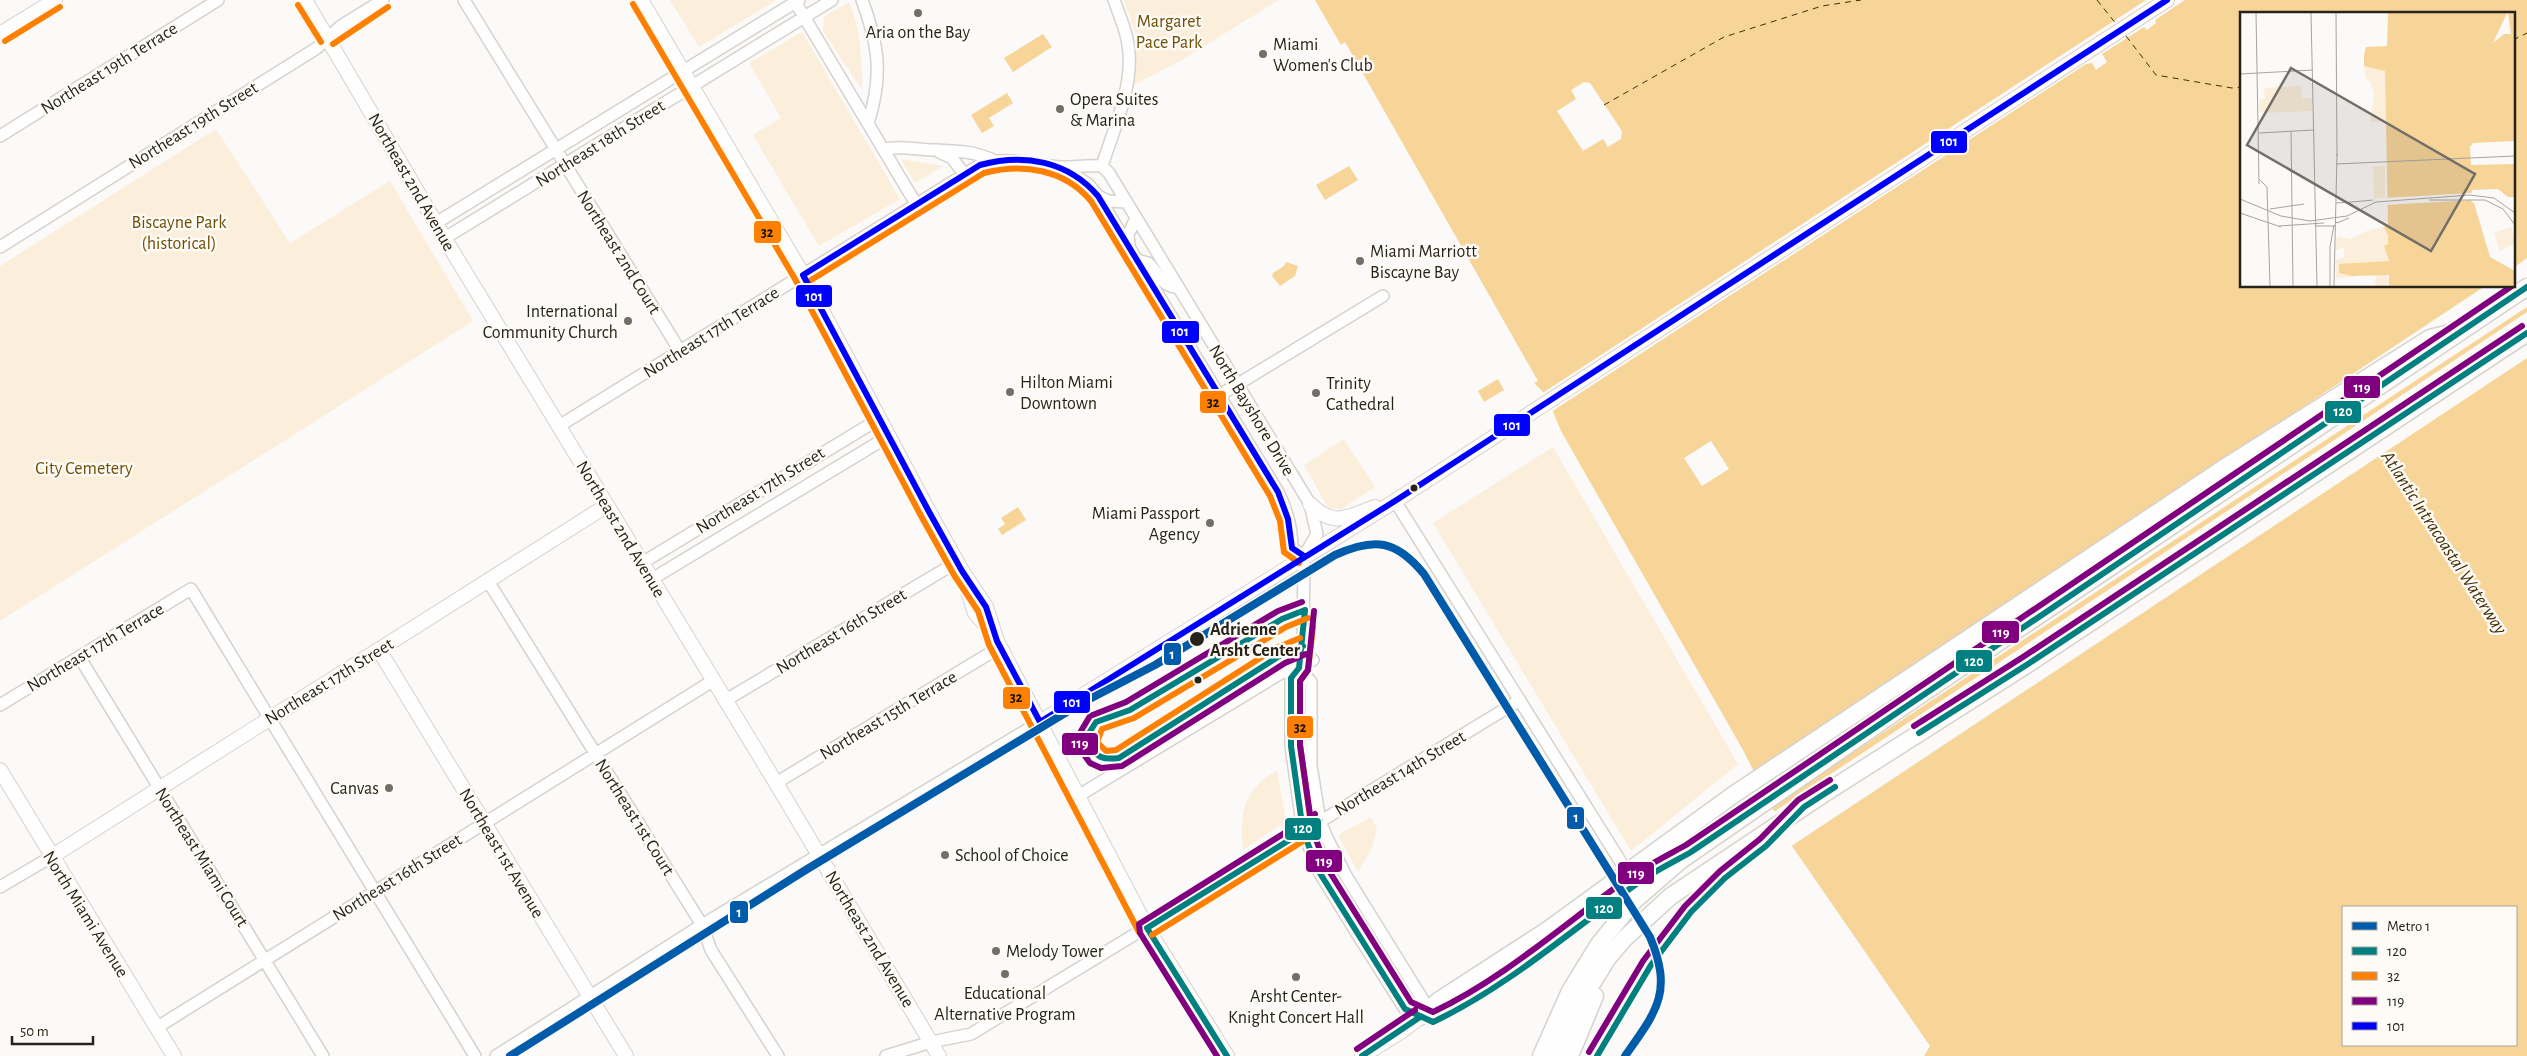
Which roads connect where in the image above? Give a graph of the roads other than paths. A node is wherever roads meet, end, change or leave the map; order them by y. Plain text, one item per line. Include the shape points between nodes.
1 (55, 0) edge
2 (218, 0) edge
3 (306, 0) edge
4 (383, 0) edge
5 (464, 0) edge
6 (641, 0) edge
7 (832, 0) edge
8 (862, 0) edge
9 (1114, 0) edge
10 (2167, 0) edge
11 (796, 1) edge
12 (804, 17) junction
13 (0, 34) edge
14 (328, 37) junction
15 (683, 71) junction
16 (692, 86) junction
17 (868, 123) junction
18 (0, 136) edge
19 (884, 149) junction
20 (555, 150) junction
21 (935, 150) junction
22 (993, 160) junction
23 (564, 165) junction
24 (1102, 166) junction
25 (1062, 167) junction
26 (964, 174) junction
27 (1098, 196) junction
28 (1126, 202) junction
29 (916, 204) junction
30 (1136, 218) junction
31 (436, 223) junction
32 (445, 238) junction
33 (0, 247) edge
34 (1129, 248) junction
35 (1138, 260) junction
36 (803, 275) junction
37 (2527, 287) edge
38 (1178, 288) junction
39 (1383, 296) dead end
40 (2462, 330) junction
41 (2527, 333) edge
42 (680, 351) junction
43 (1238, 385) junction
44 (1220, 395) junction
45 (880, 419) junction
46 (559, 426) junction
47 (889, 436) junction
48 (1395, 501) junction
49 (1310, 504) junction
50 (606, 506) junction
51 (1304, 556) junction
52 (642, 563) junction
53 (959, 566) junction
54 (652, 579) junction
55 (488, 581) junction
56 (998, 641) junction
57 (379, 650) junction
58 (80, 658) junction
59 (1313, 660) dead end
60 (1299, 668) junction
61 (714, 680) junction
62 (726, 700) junction
63 (1520, 700) junction
64 (0, 705) edge
65 (269, 718) junction
66 (1040, 722) junction
67 (596, 753) junction
68 (0, 770) edge
69 (776, 783) junction
70 (160, 789) junction
71 (1078, 796) junction
72 (1320, 821) junction
73 (484, 823) junction
74 (1303, 831) junction
75 (819, 854) junction
76 (51, 857) junction
77 (1622, 864) dead end
78 (0, 887) edge
79 (374, 892) junction
80 (1375, 924) junction
81 (702, 925) junction
82 (1147, 928) junction
83 (1630, 933) junction
84 (1358, 935) junction
85 (265, 960) junction
86 (590, 996) junction
87 (1420, 1017) junction
88 (156, 1028) junction
89 (931, 1042) junction
90 (174, 1056) edge
91 (323, 1056) edge
92 (475, 1056) edge
93 (496, 1056) edge
94 (626, 1056) edge
95 (778, 1056) edge
96 (886, 1056) edge
97 (939, 1056) edge
98 (1227, 1056) edge
99 (1362, 1056) edge
100 (1541, 1056) edge
101 (1556, 1056) edge
102 (1570, 1056) edge

1 - 13 main road
2 - 18 street, Northeast 19th Terrace
3 - 14 main road, Northeast 2nd Avenue
4 - 14 street, Northeast 19th Street
5 - 20 street, Northeast 2nd Court
6 - 15 main road
7 - 12 street, Northeast 18th Street
8 - 17 street via 870,21 878,70 877,95
9 - 24 street via 1126,37 1129,73
10 - 48 main road
11 - 12 street
11 - 15 street, Northeast 18th Street
12 - 16 street, Northeast 18th Street
12 - 17 street
14 - 31 main road, Northeast 2nd Avenue
14 - 33 street, Northeast 19th Street via 317,48
15 - 16 main road
15 - 20 street, Northeast 18th Street
16 - 23 street, Northeast 18th Street
16 - 36 main road
17 - 19 street
19 - 21 street via 898,146
19 - 29 street
20 - 23 street, Northeast 2nd Court
20 - 31 street, Northeast 18th Street
21 - 22 street via 977,153
21 - 26 street via 952,158
22 - 25 street
22 - 26 street, Northeast 17th Terrace
23 - 32 street, Northeast 18th Street
23 - 42 street, Northeast 2nd Court
24 - 25 street
24 - 28 street, North Bayshore Drive
25 - 27 street, North Bayshore Drive via 1088,184
26 - 29 street, Northeast 17th Terrace
27 - 28 street via 1108,201
27 - 34 street, North Bayshore Drive
28 - 30 street, North Bayshore Drive
29 - 36 street, Northeast 17th Terrace
30 - 34 street via 1128,235
30 - 38 street, North Bayshore Drive
31 - 32 main road, Northeast 2nd Avenue
32 - 46 main road, Northeast 2nd Avenue
34 - 35 street, North Bayshore Drive
35 - 38 street via 1148,262 1168,287
35 - 44 street, North Bayshore Drive
36 - 42 street, Northeast 17th Terrace
36 - 45 main road
37 - 40 highway
38 - 43 street, North Bayshore Drive
39 - 43 street
40 - 87 highway via 2430,338 2300,419 1733,795 1549,929 1438,1001
40 - 100 highway via 1692,852 1634,901 1603,939 1570,991
41 - 83 highway via 2028,664 1760,836 1671,896
42 - 46 street, Northeast 17th Terrace
43 - 44 street
43 - 49 street, North Bayshore Drive
44 - 51 street, North Bayshore Drive via 1286,508 1292,548
45 - 47 main road
45 - 52 street, Northeast 17th Street
46 - 50 main road, Northeast 2nd Avenue
47 - 53 main road
47 - 54 street, Northeast 17th Street
48 - 49 main road via 1333,519 1320,514
48 - 51 main road
48 - 63 street
49 - 51 street, North Bayshore Drive via 1316,534
50 - 52 main road, Northeast 2nd Avenue
50 - 55 main road, Northeast 17th Street
51 - 60 street, North Bayshore Drive via 1305,610
51 - 66 main road
52 - 54 main road, Northeast 2nd Avenue
53 - 56 main road via 986,607
53 - 62 street, Northeast 16th Street
54 - 61 main road, Northeast 2nd Avenue
55 - 57 main road, Northeast 17th Street
55 - 67 street, Northeast 1st Court
56 - 66 main road
56 - 69 street, Northeast 15th Terrace
57 - 65 main road, Northeast 17th Street
57 - 73 main road, Northeast 1st Avenue
58 - 64 street, Northeast 17th Terrace
58 - 65 street, Northeast 17th Terrace via 190,589
58 - 70 street, Northeast Miami Court
59 - 60 street
60 - 71 street via 1281,673
60 - 72 street via 1311,682 1311,766
60 - 74 street, North Bayshore Drive via 1291,678 1291,746
61 - 62 main road, Northeast 2nd Avenue
61 - 67 street, Northeast 16th Street
62 - 69 main road, Northeast 2nd Avenue
63 - 72 street, Northeast 14th Street
63 - 77 street
65 - 70 main road, Northeast 17th Street
65 - 79 street
66 - 71 main road
66 - 75 street
67 - 73 street, Northeast 16th Street
67 - 81 street, Northeast 1st Court
68 - 76 main road, North Miami Avenue
69 - 75 main road, Northeast 2nd Avenue
70 - 76 main road, Northeast 17th Street
70 - 85 street, Northeast Miami Court
71 - 82 main road
72 - 74 street, Northeast 14th Street
72 - 80 street via 1338,861
73 - 79 street, Northeast 16th Street
73 - 86 main road, Northeast 1st Avenue
74 - 82 street, Northeast 14th Street
74 - 84 street, North Bayshore Drive via 1318,870
75 - 81 street
75 - 89 main road, Northeast 2nd Avenue
76 - 78 street
76 - 88 main road, North Miami Avenue
79 - 85 street, Northeast 16th Street
79 - 92 street
80 - 84 street
80 - 87 street via 1423,1000
81 - 86 street
81 - 95 street, Northeast 1st Court via 712,950
82 - 89 street, Northeast 14th Street via 971,1034
82 - 98 main road
83 - 101 highway via 1613,950 1593,980
83 - 102 highway via 1625,948 1600,986
84 - 87 street, North Bayshore Drive via 1405,1009
85 - 88 street, Northeast 16th Street
85 - 91 street, Northeast Miami Court
86 - 93 street
86 - 94 main road, Northeast 1st Avenue
87 - 99 main road
88 - 90 main road, North Miami Avenue
89 - 96 street, Northeast 14th Street
89 - 97 main road, Northeast 2nd Avenue

